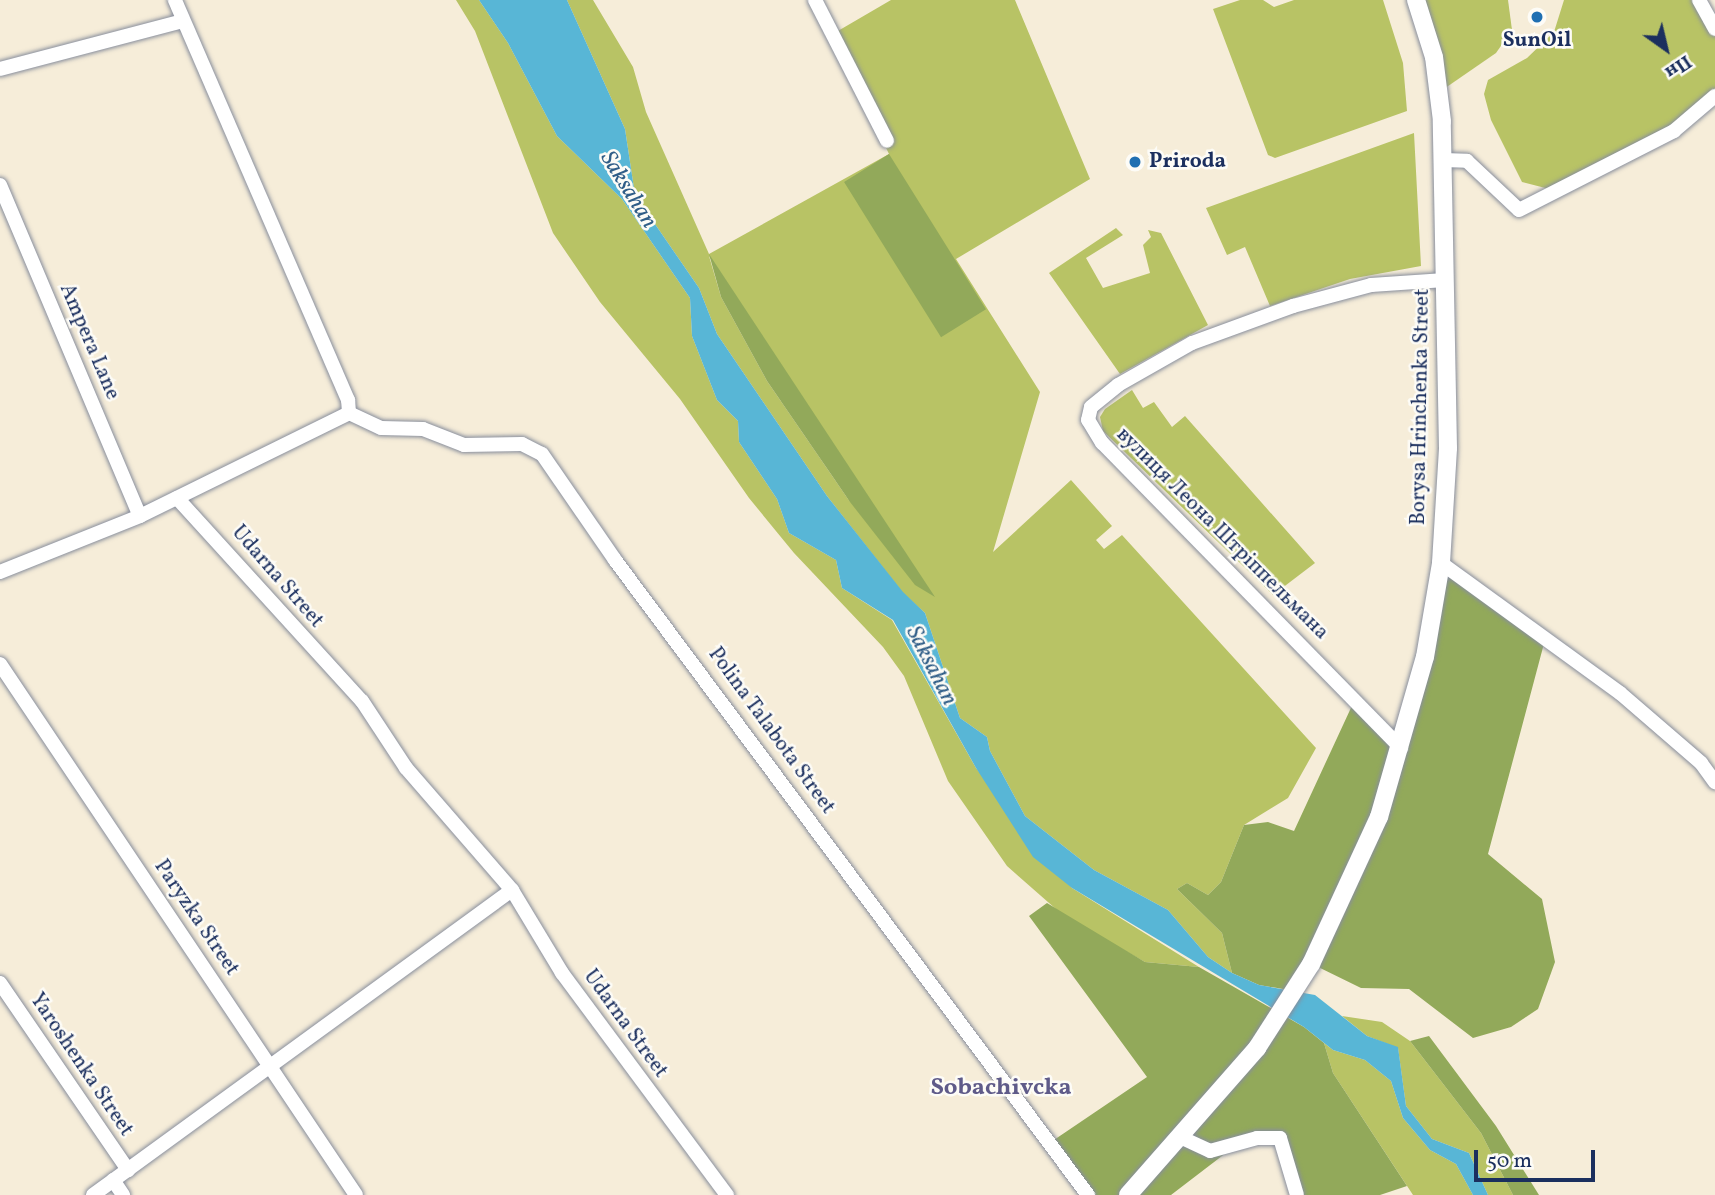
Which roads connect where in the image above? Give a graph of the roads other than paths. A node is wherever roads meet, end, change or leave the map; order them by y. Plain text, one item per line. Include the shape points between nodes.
1 (175, 0) edge
2 (815, 0) edge
3 (1416, 0) edge
4 (1699, 0) edge
5 (183, 21) junction
6 (1715, 29) edge
7 (0, 69) edge
8 (1715, 96) edge
9 (887, 141) dead end
10 (1443, 160) junction
11 (0, 185) edge
12 (1445, 280) junction
13 (349, 413) junction
14 (177, 498) junction
15 (140, 516) junction
16 (1441, 563) junction
17 (0, 572) edge
18 (0, 664) edge
19 (1401, 748) junction
20 (1715, 782) edge
21 (512, 890) junction
22 (0, 983) edge
23 (271, 1067) junction
24 (1180, 1138) junction
25 (128, 1170) junction
26 (113, 1180) junction
27 (93, 1195) edge
28 (123, 1195) edge
29 (356, 1195) edge
30 (727, 1195) edge
31 (1088, 1195) edge
32 (1128, 1195) edge
33 (1297, 1195) edge

1 - 5 street
2 - 9 street
3 - 10 street, Borysa Hrinchenka Street via 1434,57
4 - 6 street
5 - 7 street
5 - 13 street via 348,400
8 - 10 street via 1674,131 1519,210 1467,161
10 - 12 street, Borysa Hrinchenka Street
11 - 15 street, Ampera Lane
12 - 16 street, Borysa Hrinchenka Street via 1448,448
12 - 19 street, вулиця Леона Штріппельмана via 1371,285 1293,306 1192,343 1118,385 1091,407 1088,420 1102,443
13 - 14 street
13 - 31 street, Polina Talabota Street via 381,428 423,429 464,445 522,443 542,454 615,560
14 - 15 street
14 - 21 street, Udarna Street via 362,701 406,768
15 - 17 street
16 - 19 street, Borysa Hrinchenka Street via 1425,657
16 - 20 street via 1620,693 1701,763
18 - 23 street, Paryzka Street
19 - 24 street, Borysa Hrinchenka Street via 1379,817 1311,964 1257,1048
21 - 23 street
21 - 30 street, Udarna Street via 562,973
22 - 25 street, Yaroshenka Street
23 - 25 street
23 - 29 street, Paryzka Street
24 - 32 street, Borysa Hrinchenka Street
24 - 33 street via 1210,1152 1257,1138 1280,1138
25 - 26 street
26 - 27 street
26 - 28 street

